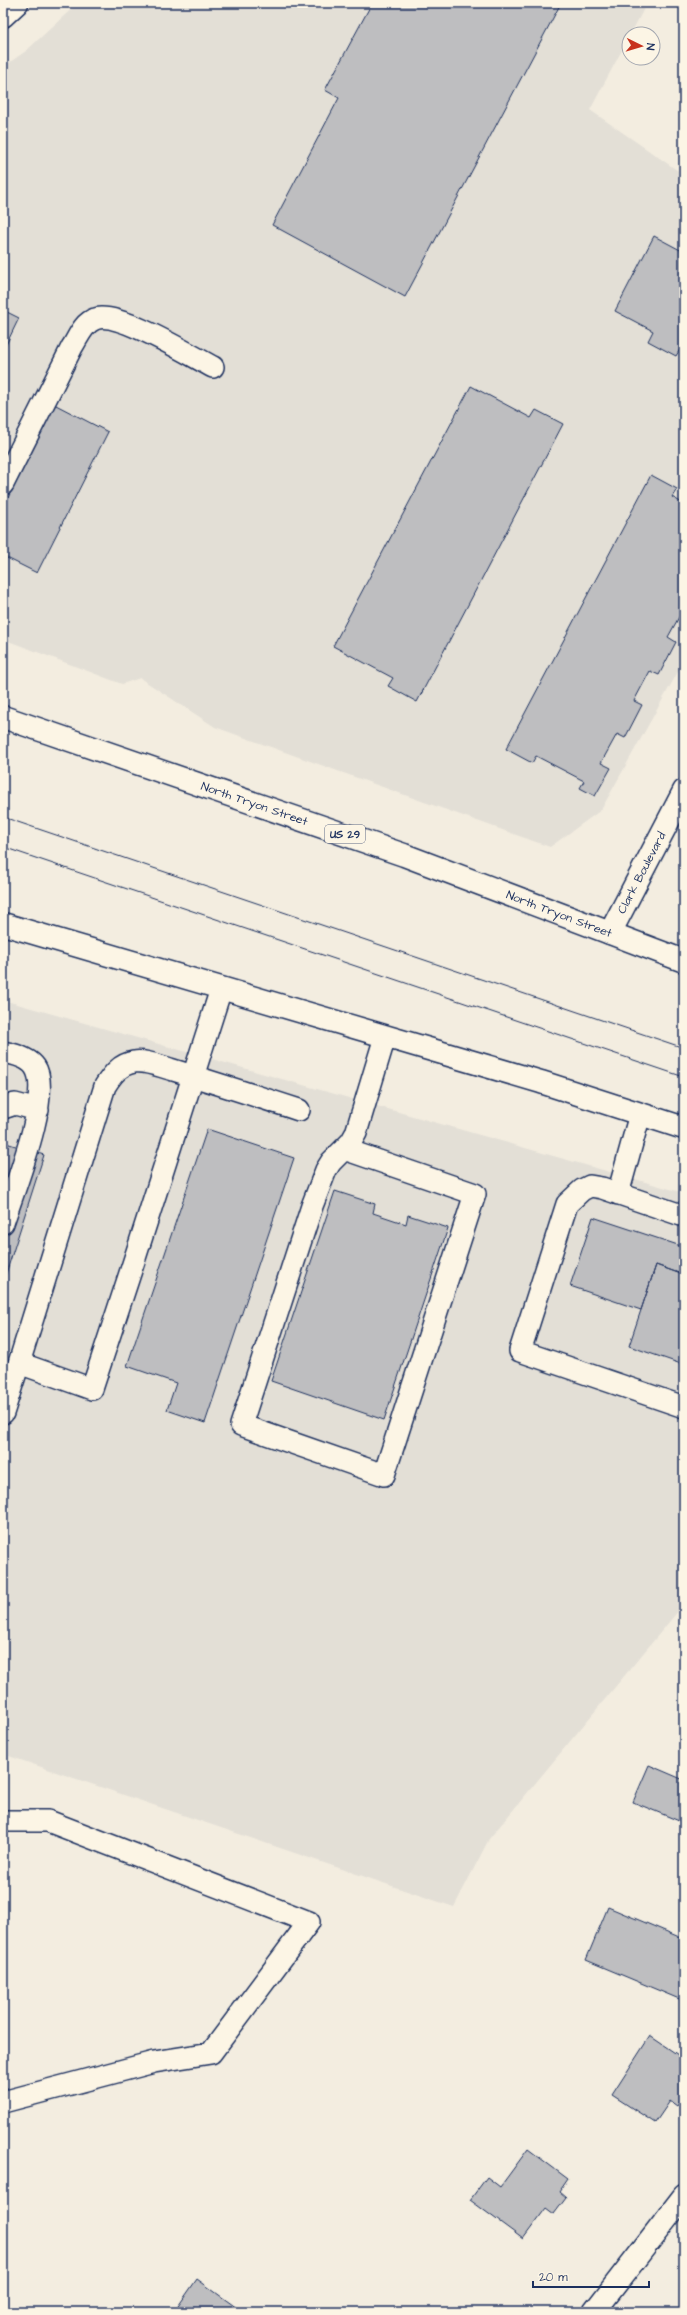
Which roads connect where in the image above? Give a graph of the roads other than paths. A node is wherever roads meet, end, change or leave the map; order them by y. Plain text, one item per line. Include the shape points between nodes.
1 (17, 3) edge
2 (3, 16) edge
3 (213, 367) dead end
4 (3, 484) edge
5 (3, 717) edge
6 (684, 791) edge
7 (3, 924) edge
8 (610, 934) junction
9 (684, 961) edge
10 (221, 989) junction
11 (385, 1037) junction
12 (3, 1052) edge
13 (194, 1076) junction
14 (3, 1108) edge
15 (38, 1110) junction
16 (299, 1110) dead end
17 (640, 1114) junction
18 (684, 1128) edge
19 (344, 1149) junction
20 (618, 1194) junction
21 (684, 1216) edge
22 (3, 1223) edge
23 (19, 1363) junction
24 (684, 1407) edge
25 (3, 1413) edge
26 (3, 1821) edge
27 (3, 2102) edge
28 (684, 2196) edge
29 (594, 2312) edge

1 - 2 main road
3 - 4 lane via 127,323 110,317 93,319 72,347
5 - 8 main road, North Tryon Street / US 29 via 364,840
6 - 8 main road, Clark Boulevard
7 - 10 main road
8 - 9 main road, North Tryon Street / US 29
10 - 11 main road
10 - 13 lane
11 - 17 main road via 541,1082
11 - 19 lane via 356,1132
12 - 15 lane via 18,1056 35,1066 39,1075
13 - 16 lane
13 - 23 lane via 134,1061 123,1065 105,1086
13 - 23 lane via 92,1389
14 - 15 lane via 15,1104
15 - 22 lane
17 - 18 main road
17 - 20 lane
19 - 19 lane via 475,1194 384,1475 241,1425 312,1206 326,1170
20 - 21 lane
20 - 24 lane via 590,1186 567,1204 520,1351
23 - 25 lane
26 - 27 lane via 48,1821 309,1922 211,2053 154,2062
28 - 29 main road

